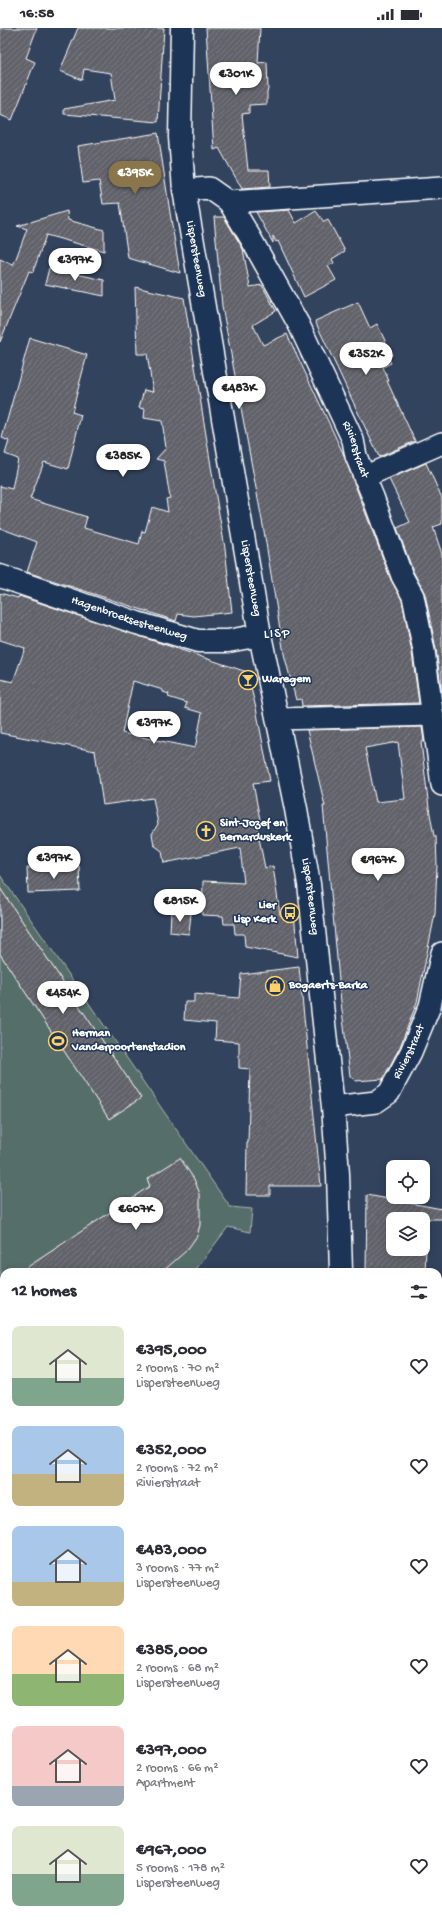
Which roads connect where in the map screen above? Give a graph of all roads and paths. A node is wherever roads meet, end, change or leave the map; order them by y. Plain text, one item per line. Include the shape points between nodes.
1 (182, 28) edge
2 (184, 190) junction
3 (440, 190) edge
4 (229, 202) junction
5 (442, 443) edge
6 (364, 477) junction
7 (0, 576) edge
8 (260, 635) junction
9 (433, 715) junction
10 (278, 719) junction
11 (442, 785) edge
12 (442, 953) edge
13 (436, 1008) edge
14 (333, 1108) junction
15 (341, 1268) edge

1 - 2 street, Lispersteenweg via 180,137
2 - 4 street, Rivierstraat via 209,188
2 - 8 street, Lispersteenweg
3 - 4 street via 419,189
4 - 6 street, Rivierstraat via 299,325 353,440
5 - 6 street
6 - 9 street, Rivierstraat via 402,576 413,596
7 - 8 street, Hagenbroeksesteenweg via 198,641 228,641
8 - 10 street, Lispersteenweg
9 - 10 street
9 - 11 street, Rivierstraat
10 - 14 street, Lispersteenweg via 309,884
12 - 13 street, Rivierstraat
13 - 14 street, Rivierstraat via 389,1093 376,1102
14 - 15 street, Lispersteenweg

